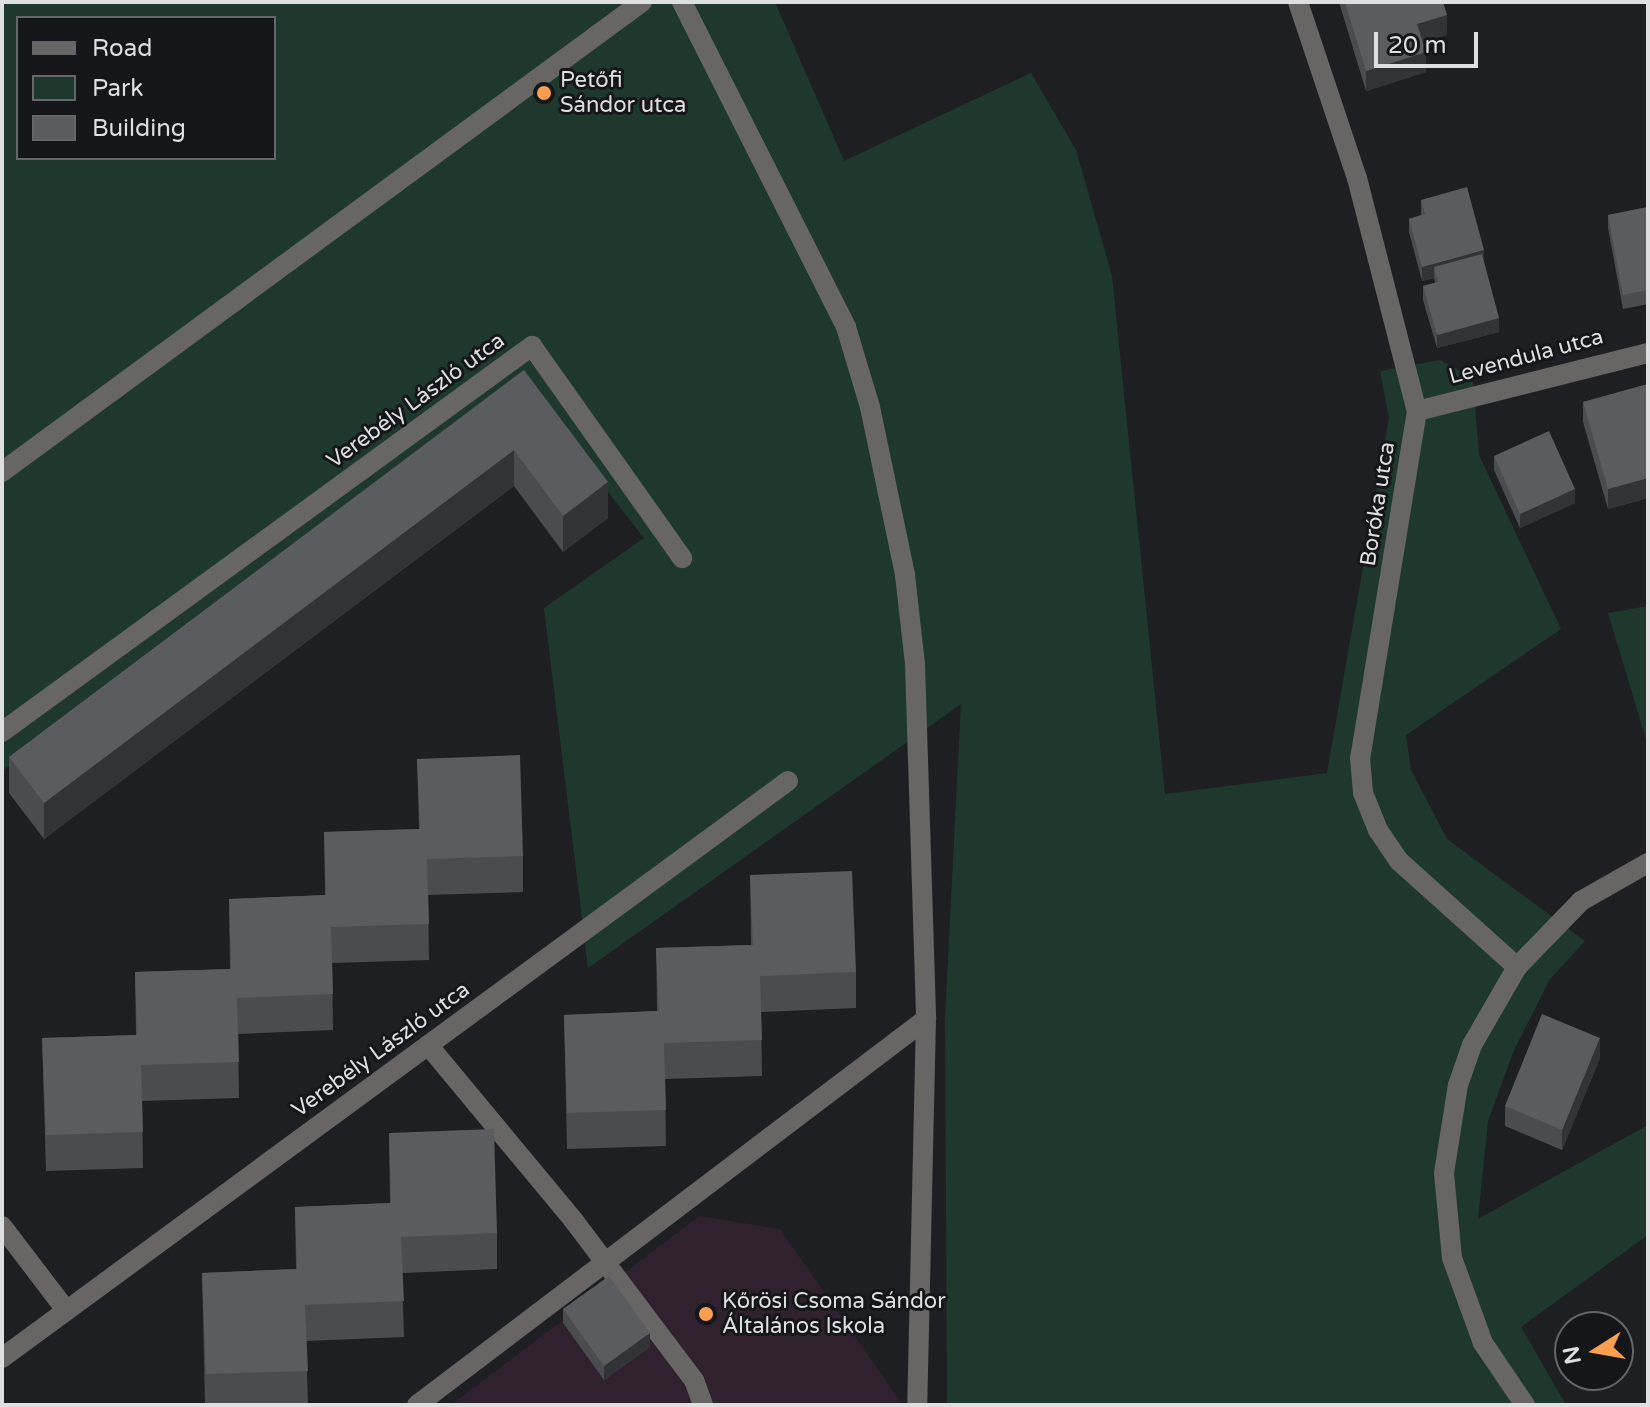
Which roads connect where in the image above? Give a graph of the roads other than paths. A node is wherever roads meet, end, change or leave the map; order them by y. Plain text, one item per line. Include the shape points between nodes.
1 (642, 2) edge
2 (682, 2) edge
3 (1298, 2) edge
4 (1648, 353) edge
5 (1417, 411) junction
6 (2, 472) edge
7 (682, 558) dead end
8 (2, 732) edge
9 (788, 781) dead end
10 (1648, 863) edge
11 (1517, 967) junction
12 (926, 1019) junction
13 (428, 1045) junction
14 (2, 1226) edge
15 (605, 1263) junction
16 (66, 1310) junction
17 (2, 1358) edge
18 (417, 1405) edge
19 (703, 1405) edge
20 (917, 1405) edge
21 (1525, 1405) edge

1 - 6 street
2 - 12 street via 819,266 846,327 870,407 905,575 915,664
3 - 5 street, Boróka utca via 1357,178
4 - 5 street, Levendula utca
5 - 11 street, Boróka utca via 1360,758 1363,793 1378,830 1399,861
7 - 8 street, Verebély László utca via 532,346
9 - 13 street, Verebély László utca
10 - 11 street via 1581,901
11 - 21 street via 1472,1045 1458,1085 1444,1173 1452,1258 1466,1302 1483,1343
12 - 15 street
12 - 20 street
13 - 15 street
13 - 16 street, Verebély László utca
14 - 16 street
15 - 18 street
15 - 19 street via 694,1380
16 - 17 street, Verebély László utca

